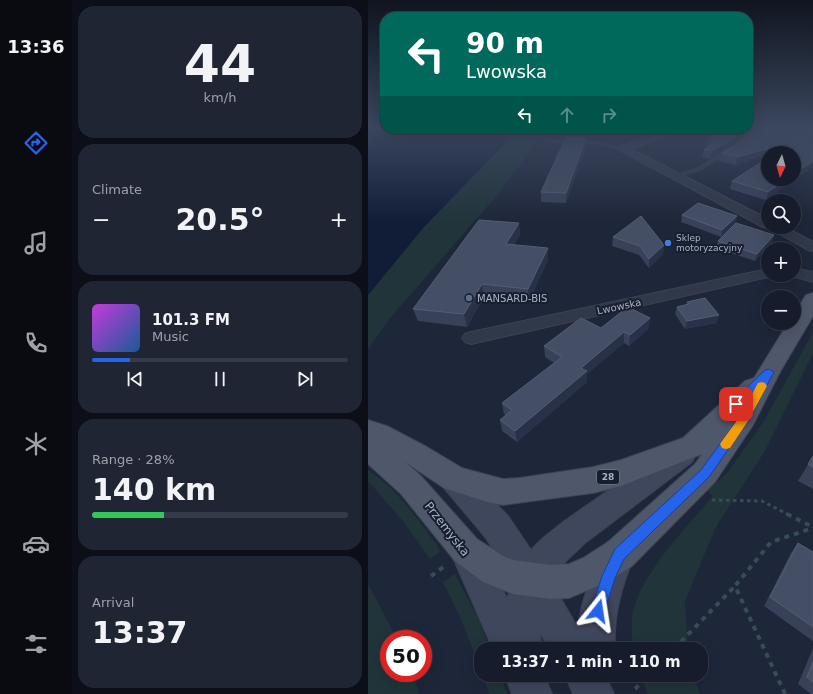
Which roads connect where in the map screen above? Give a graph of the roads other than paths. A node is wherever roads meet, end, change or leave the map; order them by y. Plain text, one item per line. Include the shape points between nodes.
1 (642, 158) edge
2 (716, 158) edge
3 (675, 176) junction
4 (761, 220) edge
5 (788, 234) edge
6 (813, 247) edge
7 (801, 274) edge
8 (761, 275) edge
9 (813, 277) edge
10 (813, 299) edge
11 (471, 338) dead end
12 (769, 372) junction
13 (368, 431) edge
14 (693, 446) junction
15 (368, 448) edge
16 (454, 479) junction
17 (620, 554) junction
18 (459, 556) junction
19 (531, 580) junction
20 (508, 642) edge
21 (522, 642) edge
22 (565, 642) edge
23 (596, 642) edge
24 (588, 682) edge
25 (606, 682) edge
26 (618, 692) edge
27 (594, 694) edge

1 - 3 street
2 - 3 lane via 699,169
3 - 4 street
5 - 6 street
7 - 9 street
8 - 11 street, Lwowska
10 - 12 main road, 28
12 - 14 main road, 28
12 - 17 main road, 28 via 744,418 705,473
13 - 16 main road, 28 via 417,455
14 - 16 main road, 28 via 621,473 563,485 503,492
14 - 19 main road via 568,537 546,557
15 - 18 main road, Przemyska / 28 via 411,485
16 - 19 main road via 497,527
17 - 19 main road, 28 via 595,570 569,581
17 - 23 main road via 600,601 596,621
18 - 19 main road, 28 via 513,577
18 - 20 main road, Przemyska
19 - 21 main road via 524,601
19 - 22 main road
24 - 27 main road
25 - 26 main road

